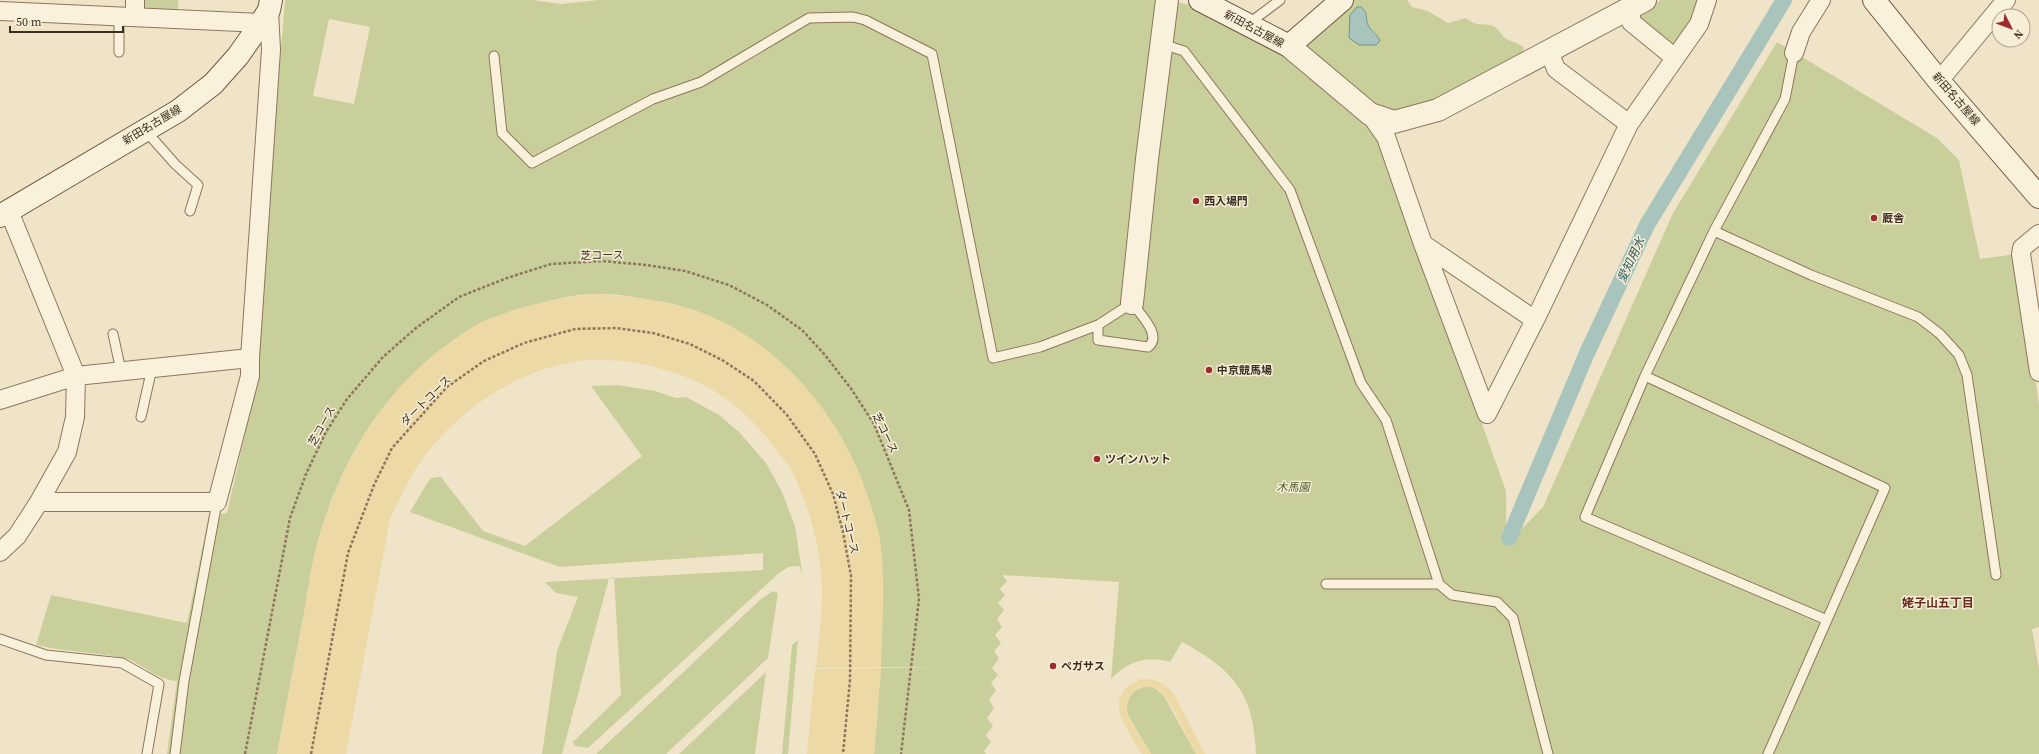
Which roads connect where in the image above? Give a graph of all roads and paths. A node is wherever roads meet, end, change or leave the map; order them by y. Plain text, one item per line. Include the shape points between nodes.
1 (1166, 0) edge
2 (1200, 0) edge
3 (1280, 0) edge
4 (1342, 0) edge
5 (1707, 0) edge
6 (1821, 0) edge
7 (1874, 0) edge
8 (2006, 0) edge
9 (1638, 4) edge
10 (0, 11) edge
11 (130, 11) edge
12 (267, 11) edge
13 (1246, 24) junction
14 (1162, 44) junction
15 (1289, 46) junction
16 (1549, 51) junction
17 (119, 52) dead end
18 (1794, 53) joint
19 (494, 56) dead end
20 (1675, 58) junction
21 (1939, 81) junction
22 (1370, 114) junction
23 (1629, 124) junction
24 (145, 130) junction
25 (2039, 197) edge
26 (190, 211) dead end
27 (4, 213) edge
28 (1714, 231) junction
29 (2039, 234) edge
30 (1423, 244) junction
31 (1132, 303) junction
32 (1535, 320) junction
33 (1098, 325) junction
34 (113, 334) dead end
35 (250, 358) junction
36 (152, 368) junction
37 (121, 372) junction
38 (2039, 372) edge
39 (76, 376) junction
40 (1645, 376) junction
41 (0, 400) edge
42 (141, 417) dead end
43 (39, 502) junction
44 (217, 502) junction
45 (0, 552) edge
46 (1996, 575) dead end
47 (1326, 584) dead end
48 (1439, 584) junction
49 (1827, 620) junction
50 (0, 639) edge
51 (147, 754) edge
52 (175, 754) edge
53 (246, 754) edge
54 (311, 754) edge
55 (843, 754) edge
56 (901, 754) edge
57 (1548, 754) edge
58 (1768, 754) edge

1 - 14 main road
2 - 13 main road, 新田名古屋線
3 - 13 lane
4 - 15 main road, 新田名古屋線
5 - 20 street via 1699,24
6 - 18 street via 1801,32
7 - 21 main road, 新田名古屋線
8 - 21 street
9 - 16 main road
9 - 20 street via 1631,22
10 - 11 street
11 - 12 street
11 - 17 lane
12 - 24 main road, 新田名古屋線 via 238,56 213,84 178,111
12 - 35 street via 271,50
13 - 15 main road, 新田名古屋線
14 - 31 main road
14 - 48 lane via 1184,51 1290,190 1361,383 1386,420
15 - 22 main road
16 - 22 main road via 1438,110 1394,122
16 - 23 street via 1556,68
18 - 28 lane via 1785,99
19 - 33 lane via 502,133 532,163 653,99 701,82 809,18 853,17 865,20 932,54 993,358 1040,347
20 - 23 street
21 - 25 main road, 新田名古屋線
22 - 30 street via 1386,136
23 - 32 street
24 - 26 lane via 198,185
24 - 27 main road, 新田名古屋線
27 - 39 street
28 - 40 lane
28 - 46 lane via 1811,275 1918,317 1940,334 1959,355 1967,375
29 - 38 street via 2022,248 2021,254
30 - 32 street
30 - 32 street via 1487,414
31 - 33 lane
31 - 33 lane via 1154,338 1148,347 1098,340
34 - 37 lane
35 - 36 street
35 - 44 street via 250,376
36 - 37 street
36 - 42 lane
37 - 39 street
39 - 41 street
39 - 43 street via 75,417 67,452
40 - 49 lane via 1885,488
40 - 49 lane via 1585,517
43 - 44 street
43 - 45 street via 17,536
44 - 52 lane via 184,681
47 - 48 lane
48 - 57 lane via 1452,595 1497,602 1513,618
49 - 58 lane
50 - 51 lane via 46,655 122,664 159,684
53 - 56 path, 芝コース via 290,518 309,467 326,432 347,399 383,357 416,328 459,297 551,264 602,261 646,264 685,271 729,285 767,305 802,330 825,355 874,424 910,510 919,599
54 - 55 path, ダートコース via 348,553 374,485 392,448 447,387 484,361 524,343 575,329 616,328 690,344 722,360 754,381 787,415 815,454 833,494 844,532 851,576 850,680

